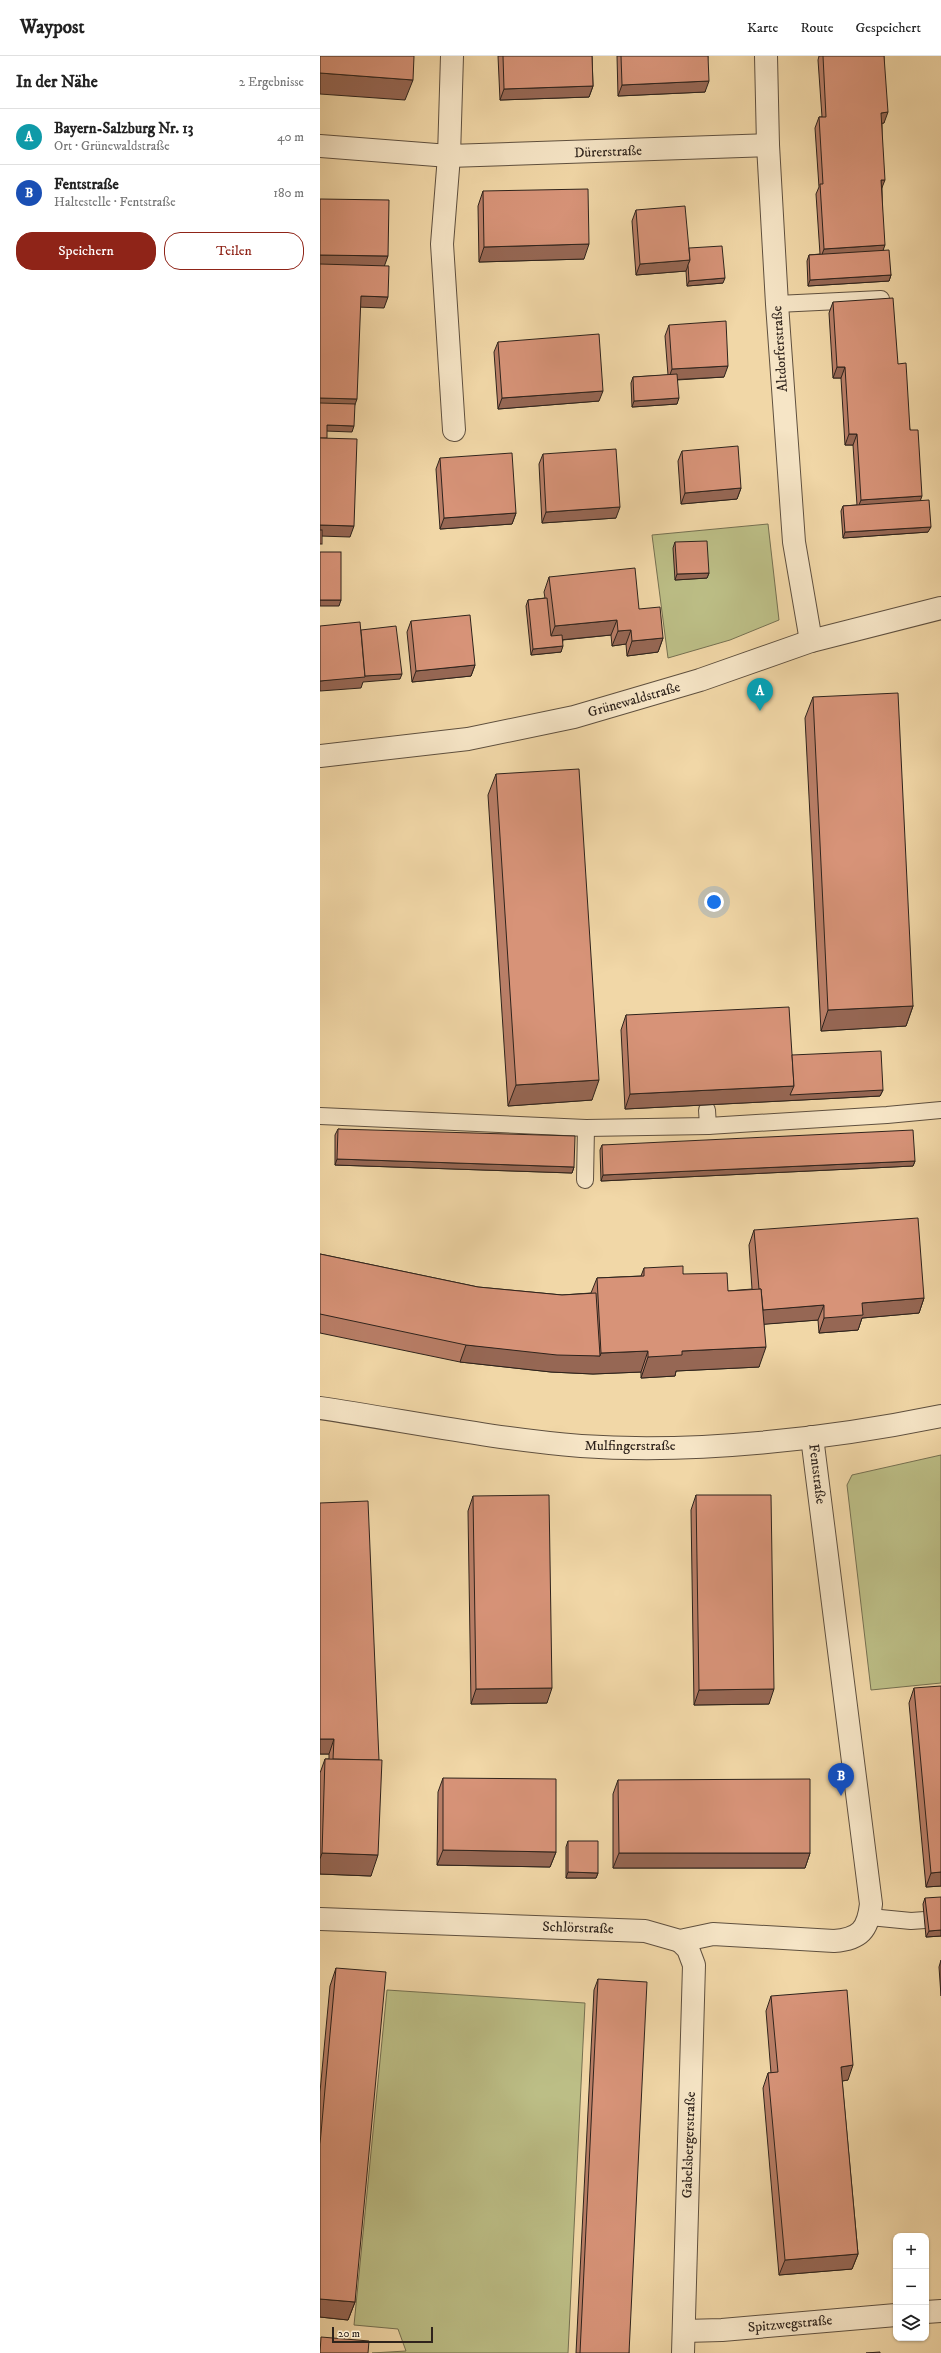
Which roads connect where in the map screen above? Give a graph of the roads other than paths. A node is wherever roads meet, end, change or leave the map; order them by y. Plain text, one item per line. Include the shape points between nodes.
1 (452, 56) edge
2 (766, 56) edge
3 (768, 145) junction
4 (320, 146) edge
5 (449, 156) junction
6 (881, 299) edge
7 (776, 304) junction
8 (454, 430) dead end
9 (941, 608) edge
10 (811, 641) junction
11 (320, 756) edge
12 (707, 1110) edge
13 (941, 1110) edge
14 (320, 1116) edge
15 (708, 1126) junction
16 (586, 1128) junction
17 (585, 1180) dead end
18 (320, 1408) edge
19 (941, 1416) edge
20 (812, 1437) junction
21 (870, 1917) junction
22 (320, 1919) edge
23 (924, 1920) dead end
24 (680, 1941) junction
25 (941, 2311) edge
26 (929, 2312) edge
27 (893, 2315) edge
28 (684, 2331) junction
29 (683, 2353) edge

1 - 5 street
2 - 3 street, Altdorferstraße
3 - 5 street, Dürerstraße
3 - 7 street, Altdorferstraße
4 - 5 street, Dürerstraße
5 - 8 street via 442,244
6 - 7 lane
7 - 10 street, Altdorferstraße via 794,542
9 - 10 street, Grünewaldstraße
10 - 11 street, Grünewaldstraße via 700,680 574,717 468,739
12 - 15 lane
13 - 15 lane
14 - 16 lane
15 - 16 lane
16 - 17 lane
18 - 20 street, Mulfingerstraße via 497,1437 582,1446 678,1446
19 - 20 street, Mulfingerstraße via 883,1428
20 - 21 street, Fentstraße via 871,1904
21 - 23 lane
21 - 24 street, Schlörstraße via 864,1930 847,1940 713,1934
22 - 24 street, Schlörstraße via 645,1931
24 - 28 street, Gabelsbergerstraße via 688,1949 694,1965
25 - 26 street
27 - 28 street, Spitzwegstraße
28 - 29 street, Gabelsbergerstraße

